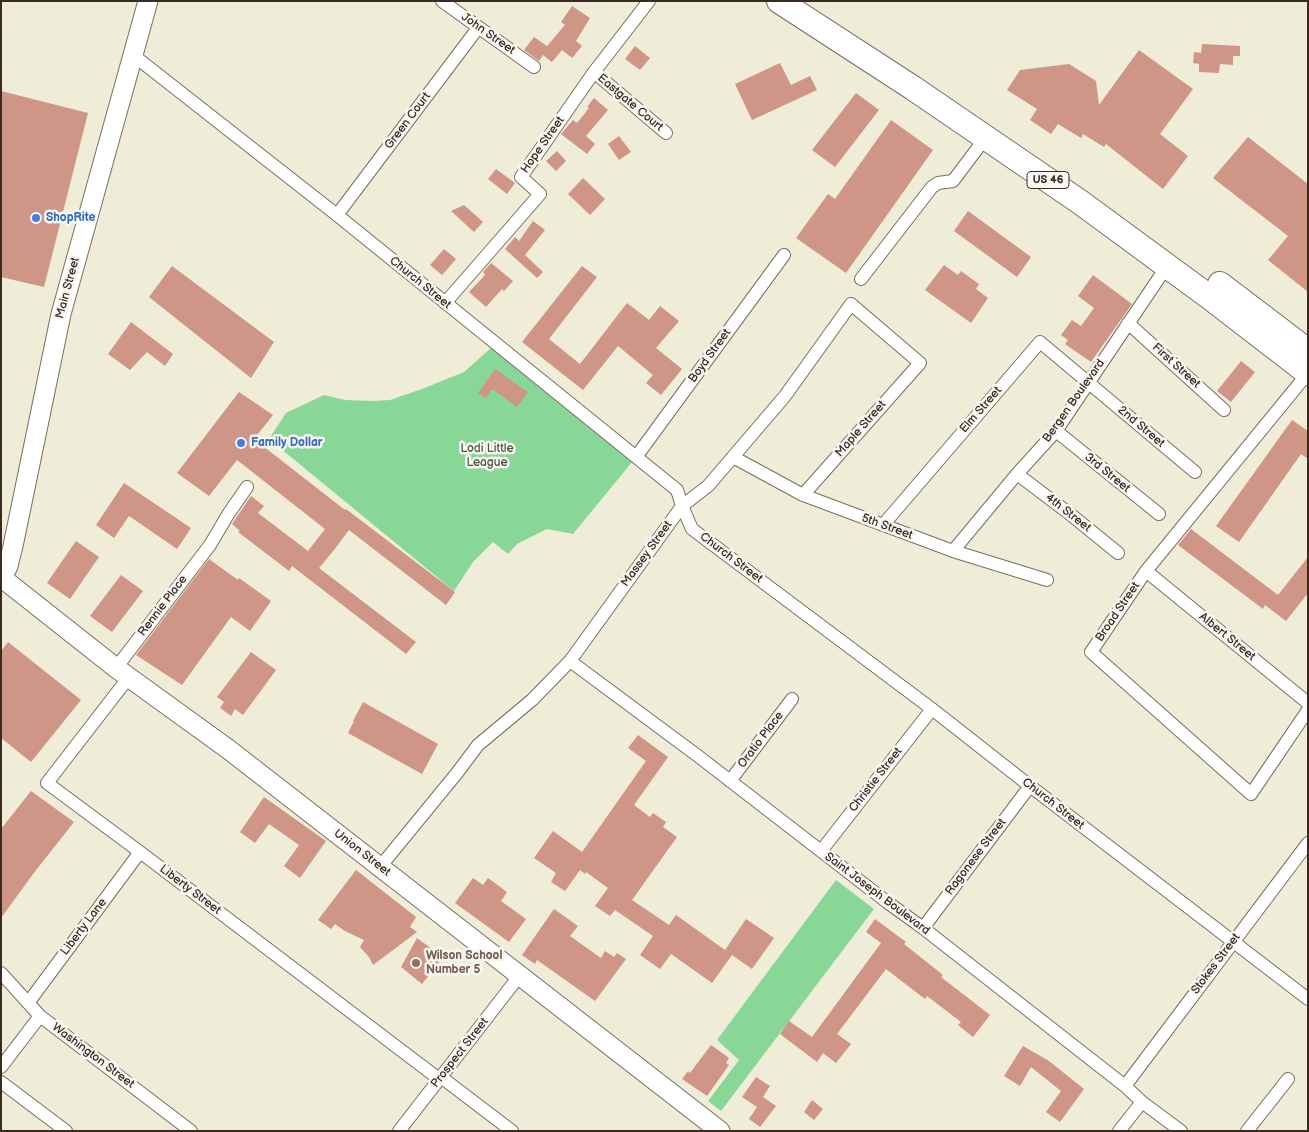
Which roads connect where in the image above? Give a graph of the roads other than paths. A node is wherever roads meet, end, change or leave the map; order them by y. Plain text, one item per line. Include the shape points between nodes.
1 (148, 1) edge
2 (442, 1) edge
3 (649, 1) edge
4 (779, 1) edge
5 (806, 1) edge
6 (478, 28) junction
7 (133, 55) junction
8 (534, 66) dead end
9 (594, 72) junction
10 (666, 134) dead end
11 (986, 137) junction
12 (337, 215) junction
13 (784, 255) dead end
14 (1167, 266) junction
15 (861, 278) dead end
16 (445, 303) junction
17 (1128, 323) junction
18 (1308, 351) edge
19 (920, 363) joint
20 (1308, 373) edge
21 (1088, 382) junction
22 (1224, 410) dead end
23 (1056, 432) junction
24 (636, 456) junction
25 (733, 457) junction
26 (1195, 472) dead end
27 (1017, 474) junction
28 (247, 487) dead end
29 (803, 495) junction
30 (682, 506) junction
31 (1159, 514) dead end
32 (883, 526) junction
33 (953, 551) junction
34 (1118, 553) dead end
35 (1146, 571) junction
36 (2, 578) edge
37 (1047, 580) dead end
38 (570, 661) junction
39 (123, 672) junction
40 (792, 699) dead end
41 (1308, 703) edge
42 (932, 709) junction
43 (1308, 710) edge
44 (730, 781) junction
45 (1030, 786) junction
46 (1308, 843) edge
47 (821, 851) junction
48 (140, 852) junction
49 (380, 867) junction
50 (922, 928) junction
51 (1233, 942) junction
52 (1, 974) edge
53 (520, 974) junction
54 (1308, 999) edge
55 (28, 1003) junction
56 (40, 1016) junction
57 (1, 1067) edge
58 (440, 1078) junction
59 (1288, 1079) dead end
60 (1, 1082) edge
61 (1125, 1086) junction
62 (1142, 1102) junction
63 (66, 1131) edge
64 (191, 1131) edge
65 (400, 1131) edge
66 (512, 1131) edge
67 (720, 1131) edge
68 (1119, 1131) edge
69 (1181, 1131) edge
70 (1247, 1131) edge

1 - 7 street, Main Street
2 - 6 street, John Street
3 - 9 street, Hope Street
4 - 11 highway, US 46
5 - 18 highway, US 46 via 1076,180
6 - 8 street, John Street
6 - 12 street, Green Court
7 - 12 street, Church Street
7 - 36 street, Main Street via 61,314 13,546
9 - 10 street, Eastgate Court
9 - 16 street, Hope Street via 520,177 540,194
11 - 14 highway, US 46
11 - 15 street via 953,180 932,187
12 - 16 street, Church Street
13 - 24 street, Boyd Street
14 - 17 street, Bergen Boulevard
14 - 20 highway, US 46
16 - 24 street, Church Street
17 - 21 street, Bergen Boulevard
17 - 22 street, First Street
19 - 25 street, Massey Street via 851,304 785,396
19 - 29 street, Maple Street
20 - 35 street, Broad Street
21 - 23 street, Bergen Boulevard
21 - 26 street, 2nd Street
21 - 32 street, Elm Street via 1040,342
23 - 27 street, Bergen Boulevard
23 - 31 street, 3rd Street
24 - 30 street, Church Street via 677,490
25 - 29 street, 5th Street
25 - 30 street, Massey Street via 708,486
27 - 33 street, Bergen Boulevard
27 - 34 street, 4th Street
28 - 39 street, Rennie Place
29 - 32 street, 5th Street
30 - 38 street, Massey Street
30 - 42 street, Church Street via 692,529
32 - 33 street, 5th Street
33 - 37 street, 5th Street
35 - 41 street, Albert Street
35 - 43 street, Broad Street via 1090,652 1251,794
36 - 39 street, Union Street
38 - 44 street, Saint Joseph Boulevard
38 - 49 street, Massey Street via 532,700 478,745
39 - 48 street, Liberty Street via 46,783
39 - 49 street, Union Street
40 - 44 street, Oratio Place
42 - 45 street, Church Street
42 - 47 street, Christie Street
44 - 47 street, Saint Joseph Boulevard
45 - 50 street, Ragonese Street
45 - 51 street, Church Street
46 - 51 street, Stokes Street
47 - 50 street, Saint Joseph Boulevard
48 - 55 street, Liberty Lane
48 - 58 street, Liberty Street
49 - 53 street, Union Street
50 - 61 street, Saint Joseph Boulevard
51 - 54 street, Church Street
51 - 61 street, Stokes Street
52 - 55 street, Washington Street
53 - 58 street, Prospect Street
53 - 67 street, Union Street
55 - 56 street, Washington Street
56 - 57 street
56 - 64 street, Washington Street
58 - 65 street, Prospect Street
58 - 66 street, Liberty Street
59 - 70 street
60 - 63 street
61 - 62 street, Saint Joseph Boulevard
62 - 68 street
62 - 69 street, Saint Joseph Boulevard

